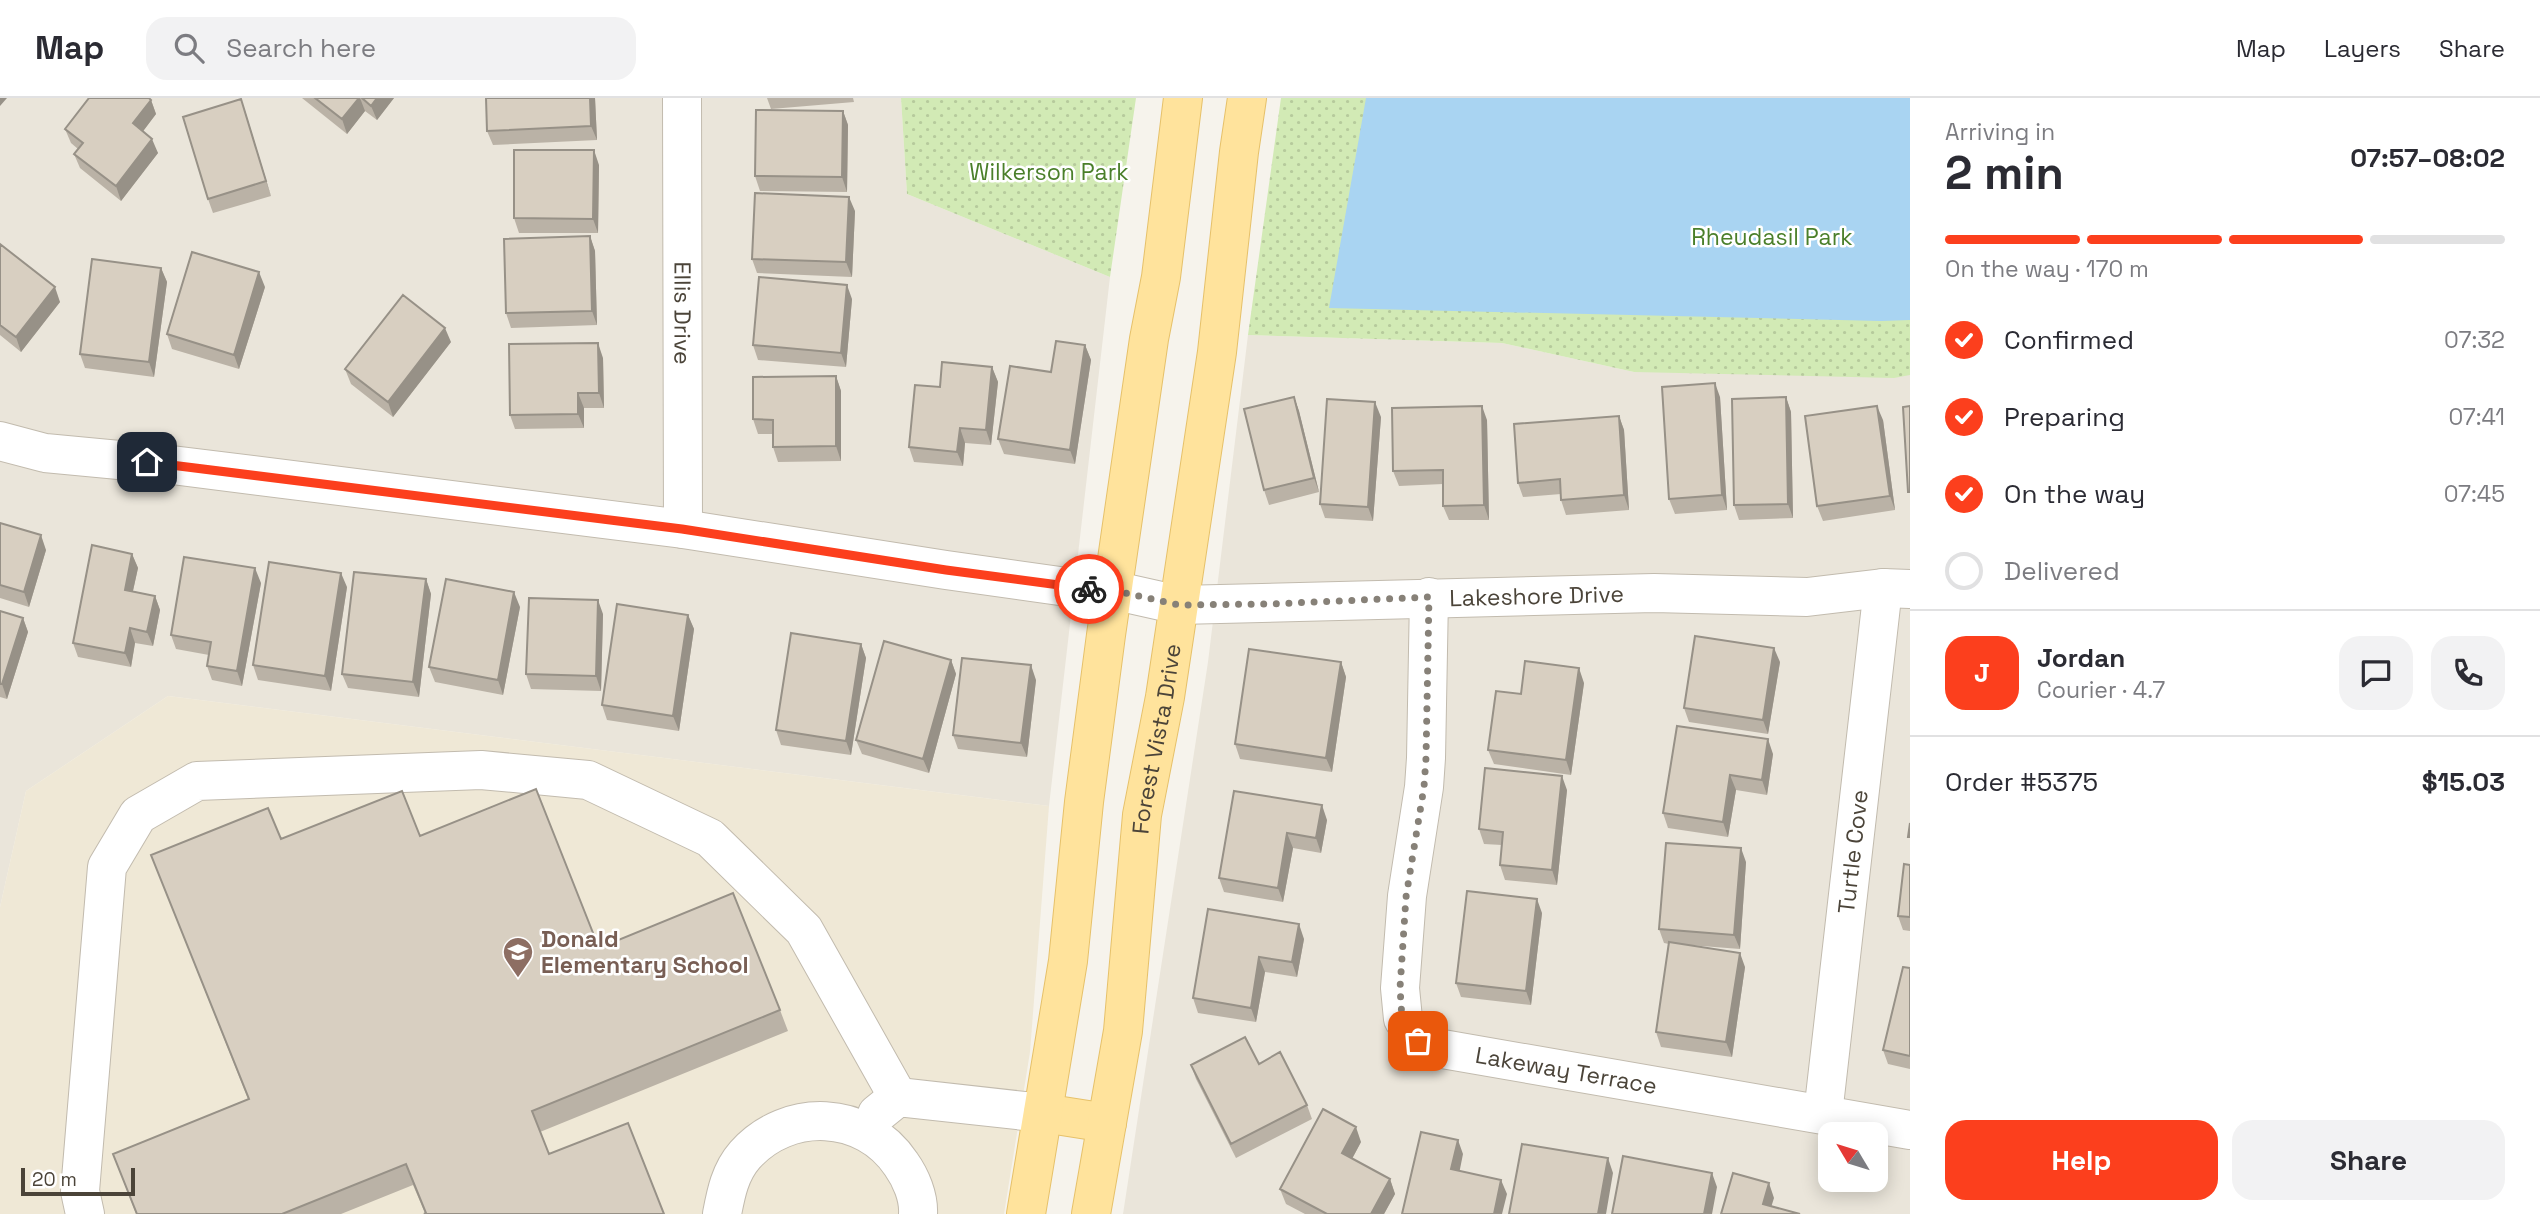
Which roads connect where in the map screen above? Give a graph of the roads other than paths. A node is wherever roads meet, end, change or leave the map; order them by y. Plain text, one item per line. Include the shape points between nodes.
1 (682, 98) edge
2 (1183, 98) edge
3 (1247, 98) edge
4 (0, 442) edge
5 (682, 529) junction
6 (1897, 589) edge
7 (1112, 590) junction
8 (1429, 597) junction
9 (1179, 605) junction
10 (898, 1097) junction
11 (1043, 1113) junction
12 (1824, 1114) junction
13 (1107, 1123) junction
14 (861, 1128) junction
15 (1910, 1130) edge
16 (85, 1214) edge
17 (722, 1214) edge
18 (918, 1214) edge
19 (1026, 1214) edge
20 (1091, 1214) edge

1 - 5 street, Ellis Drive
2 - 7 main road via 1161,277
3 - 9 main road, Forest Vista Drive via 1217,352
4 - 5 street, Lakeshore Drive via 45,453 172,464
5 - 7 street, Lakeshore Drive via 946,570
6 - 8 street, Lakeshore Drive via 1807,597 1654,593
6 - 12 street, Turtle Cove
7 - 9 street, Lakeshore Drive
7 - 11 main road via 1068,961
8 - 9 street, Lakeshore Drive
8 - 12 street, Lakeway Terrace via 1424,787 1406,897 1400,988 1402,1019 1410,1032 1431,1047
9 - 13 main road, Forest Vista Drive via 1142,815 1123,1031
10 - 11 street
10 - 14 street
10 - 16 street via 804,930 709,838 587,780 481,770 197,780 138,815 107,867 80,1191
11 - 13 main road
11 - 19 main road
12 - 15 street, Lakeway Terrace
13 - 20 main road, Forest Vista Drive
14 - 17 street via 834,1120 801,1121 769,1134 744,1156 727,1185
14 - 18 street via 893,1152 910,1177

